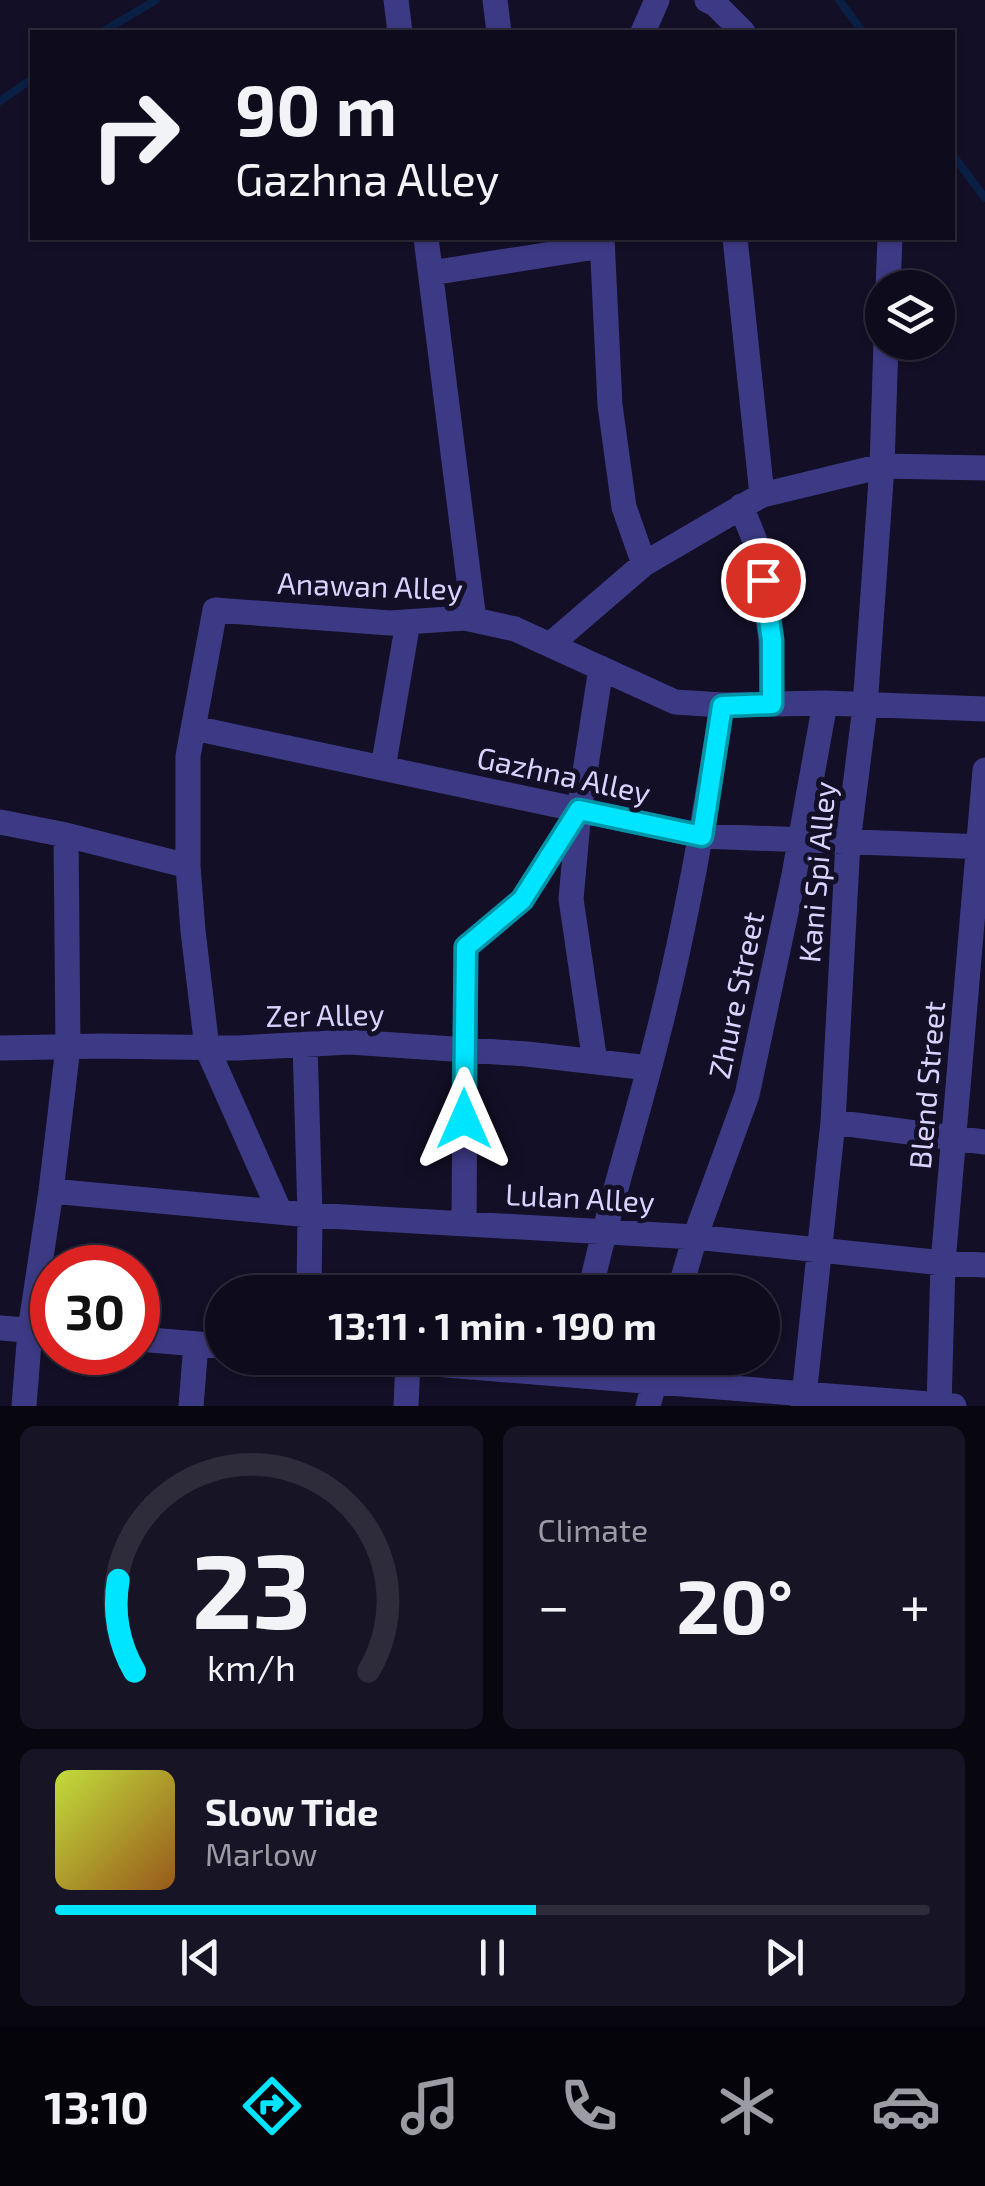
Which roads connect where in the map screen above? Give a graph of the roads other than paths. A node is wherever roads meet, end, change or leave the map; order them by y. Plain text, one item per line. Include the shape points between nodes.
1 (396, 0) edge
2 (495, 0) edge
3 (657, 0) edge
4 (707, 0) edge
5 (400, 30) edge
6 (499, 30) edge
7 (644, 30) edge
8 (742, 30) edge
9 (426, 240) edge
10 (736, 240) edge
11 (890, 240) edge
12 (602, 242) edge
13 (522, 248) edge
14 (889, 270) edge
15 (431, 272) junction
16 (885, 360) edge
17 (882, 466) junction
18 (985, 468) edge
19 (751, 500) junction
20 (644, 564) junction
21 (474, 620) junction
22 (408, 622) junction
23 (551, 644) junction
24 (601, 668) junction
25 (772, 704) junction
26 (825, 704) junction
27 (722, 706) junction
28 (866, 706) junction
29 (985, 709) edge
30 (194, 728) junction
31 (383, 768) junction
32 (985, 770) edge
33 (579, 810) junction
34 (0, 822) edge
35 (66, 835) junction
36 (702, 836) junction
37 (800, 840) junction
38 (848, 842) junction
39 (982, 847) edge
40 (188, 866) junction
41 (306, 1044) junction
42 (68, 1046) junction
43 (0, 1048) edge
44 (207, 1048) junction
45 (465, 1050) junction
46 (594, 1062) junction
47 (649, 1068) junction
48 (833, 1122) junction
49 (954, 1139) junction
50 (985, 1142) edge
51 (51, 1191) junction
52 (280, 1212) junction
53 (310, 1214) junction
54 (464, 1222) junction
55 (603, 1230) junction
56 (695, 1237) junction
57 (47, 1245) edge
58 (821, 1250) junction
59 (943, 1263) junction
60 (985, 1265) edge
61 (309, 1275) edge
62 (594, 1275) edge
63 (684, 1275) edge
64 (0, 1328) edge
65 (30, 1330) edge
66 (160, 1341) edge
67 (196, 1344) junction
68 (205, 1345) edge
69 (31, 1375) edge
70 (407, 1375) edge
71 (619, 1375) edge
72 (654, 1382) edge
73 (804, 1400) edge
74 (939, 1405) edge
75 (24, 1406) edge
76 (190, 1406) edge
77 (406, 1406) edge
78 (954, 1406) edge

1 - 5 street
2 - 6 street
3 - 7 street
4 - 8 street
9 - 15 street
10 - 19 street
11 - 14 street
12 - 13 street
12 - 20 street via 612,422 624,506
13 - 15 street
15 - 21 street
16 - 17 street, Kani Spi Alley
17 - 18 street
17 - 19 street
17 - 28 street, Kani Spi Alley
19 - 20 street
19 - 25 street via 772,640
20 - 23 street
21 - 22 street, Anawan Alley
21 - 23 street, Anawan Alley
22 - 30 street, Anawan Alley via 215,610
22 - 31 street
23 - 24 street, Anawan Alley
24 - 27 street, Anawan Alley via 675,702
24 - 33 street
25 - 26 street, Anawan Alley
25 - 27 street, Anawan Alley
26 - 28 street, Anawan Alley
26 - 37 street, Zhure Street
27 - 36 street
28 - 29 street, Anawan Alley
28 - 38 street, Kani Spi Alley
30 - 31 street, Gazhna Alley
30 - 40 street
31 - 33 street, Gazhna Alley
32 - 39 street, Blend Street
33 - 36 street, Gazhna Alley
33 - 45 street via 522,900 466,947
33 - 46 street via 571,899
34 - 35 street
35 - 40 street
35 - 42 street
36 - 37 street, Gazhna Alley
36 - 47 street
37 - 38 street, Gazhna Alley
37 - 56 street, Zhure Street via 747,1095
38 - 39 street, Gazhna Alley
38 - 48 street, Kani Spi Alley
39 - 49 street, Blend Street
40 - 44 street
41 - 44 street, Zer Alley
41 - 45 street, Zer Alley
41 - 53 street
42 - 43 street, Zer Alley
42 - 44 street, Zer Alley
42 - 51 street
44 - 52 street
45 - 46 street, Zer Alley
45 - 54 street
46 - 47 street, Zer Alley
47 - 55 street
48 - 49 street
48 - 58 street, Kani Spi Alley
49 - 50 street
49 - 59 street, Blend Street
51 - 52 street, Lulan Alley
51 - 57 street
52 - 53 street, Lulan Alley
53 - 54 street, Lulan Alley
53 - 61 street
54 - 55 street, Lulan Alley
55 - 56 street, Lulan Alley
55 - 62 street
56 - 58 street, Lulan Alley
56 - 63 street, Zhure Street
58 - 59 street, Lulan Alley
58 - 73 street, Kani Spi Alley
59 - 60 street, Lulan Alley
59 - 74 street, Blend Street
64 - 65 street
66 - 67 street
67 - 68 street
67 - 76 street
69 - 75 street
70 - 77 street
71 - 72 street
72 - 73 street
73 - 74 street
74 - 78 street

